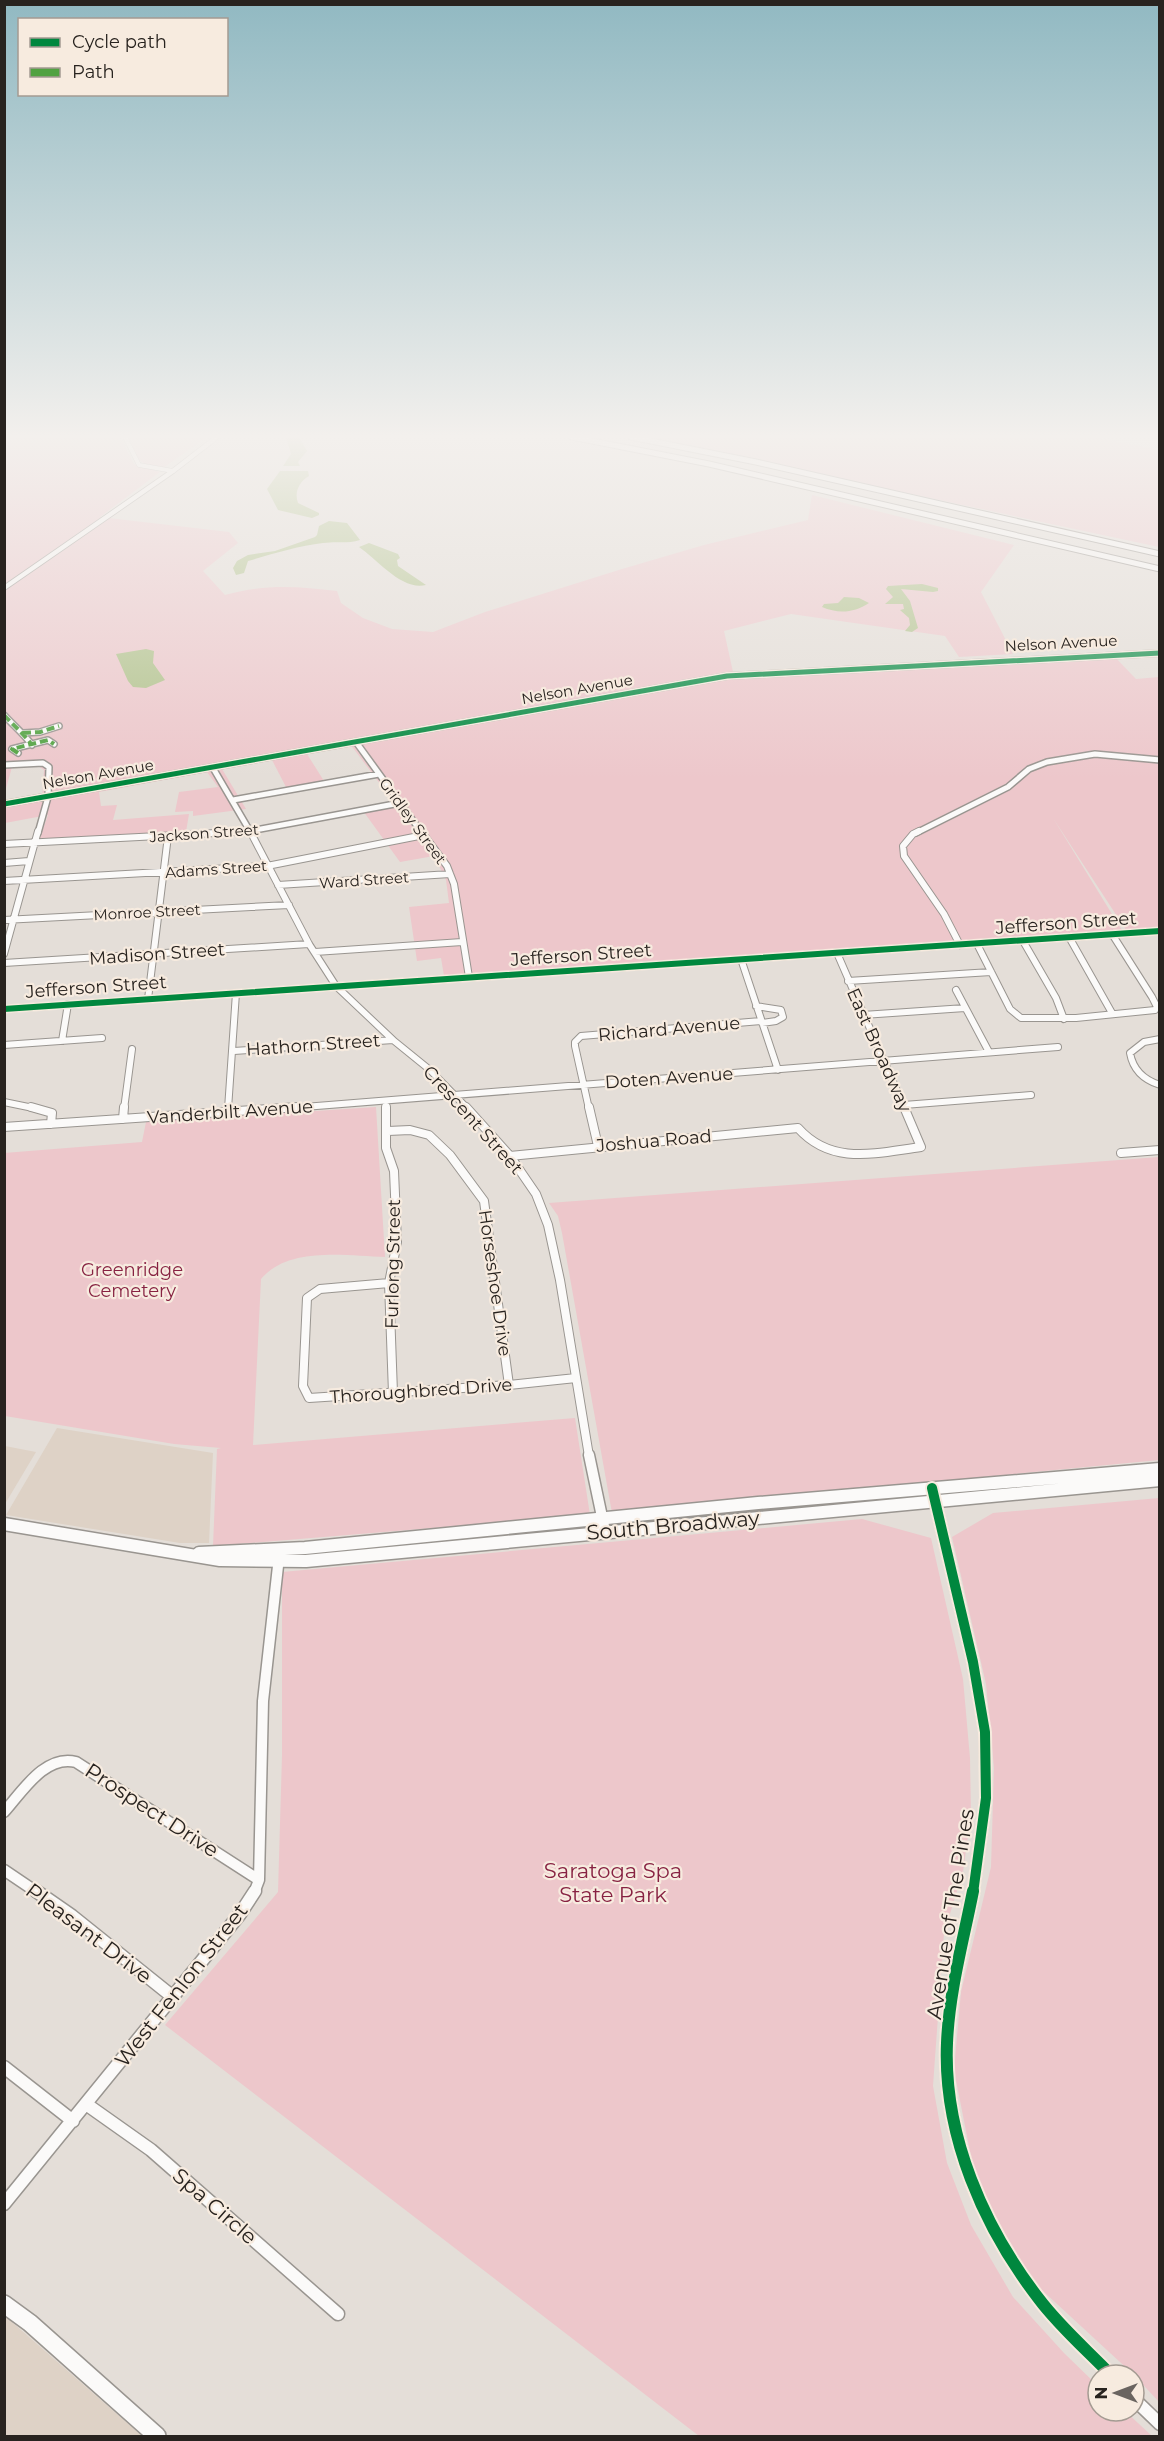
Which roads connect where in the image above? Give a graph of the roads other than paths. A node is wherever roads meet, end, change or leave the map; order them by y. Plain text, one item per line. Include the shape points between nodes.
1 (52, 551) edge
2 (57, 551) edge
3 (1082, 551) edge
4 (1160, 569) edge
5 (4, 583) edge
6 (4, 588) edge
7 (1160, 652) edge
8 (7, 718) edge
9 (20, 722) dead end
10 (56, 728) dead end
11 (22, 731) junction
12 (356, 742) junction
13 (54, 744) dead end
14 (32, 745) junction
15 (18, 753) dead end
16 (1160, 760) edge
17 (4, 765) edge
18 (213, 768) junction
19 (379, 774) junction
20 (48, 797) junction
21 (233, 801) junction
22 (400, 803) junction
23 (4, 804) edge
24 (250, 832) junction
25 (424, 835) junction
26 (168, 836) junction
27 (34, 842) junction
28 (4, 844) edge
29 (29, 861) junction
30 (4, 863) edge
31 (267, 866) junction
32 (164, 873) junction
33 (450, 874) junction
34 (24, 880) junction
35 (4, 881) edge
36 (278, 885) junction
37 (289, 905) junction
38 (160, 912) junction
39 (14, 919) junction
40 (4, 920) edge
41 (1160, 931) edge
42 (1112, 934) junction
43 (1069, 937) junction
44 (6, 940) edge
45 (1023, 940) junction
46 (462, 942) junction
47 (309, 944) junction
48 (977, 944) junction
49 (960, 945) junction
50 (315, 952) junction
51 (4, 954) edge
52 (154, 954) junction
53 (837, 954) junction
54 (741, 959) junction
55 (4, 963) edge
56 (991, 972) junction
57 (469, 977) junction
58 (848, 981) junction
59 (336, 986) junction
60 (956, 990) dead end
61 (236, 993) junction
62 (148, 999) junction
63 (68, 1004) junction
64 (756, 1006) junction
65 (966, 1008) junction
66 (4, 1009) edge
67 (1112, 1013) junction
68 (863, 1015) junction
69 (1064, 1019) junction
70 (762, 1022) junction
71 (102, 1038) dead end
72 (1160, 1039) edge
73 (393, 1040) junction
74 (62, 1041) junction
75 (4, 1045) edge
76 (1058, 1047) dead end
77 (132, 1049) dead end
78 (234, 1051) junction
79 (989, 1052) junction
80 (883, 1060) junction
81 (778, 1070) junction
82 (583, 1085) junction
83 (1160, 1085) edge
84 (455, 1095) junction
85 (1031, 1095) dead end
86 (386, 1101) junction
87 (4, 1102) edge
88 (904, 1105) junction
89 (228, 1113) junction
90 (123, 1119) junction
91 (51, 1124) junction
92 (4, 1127) edge
93 (798, 1128) joint
94 (388, 1131) junction
95 (597, 1146) junction
96 (1160, 1150) edge
97 (1121, 1153) dead end
98 (510, 1156) junction
99 (389, 1283) junction
100 (576, 1378) junction
101 (509, 1385) junction
102 (393, 1393) junction
103 (1160, 1469) edge
104 (1160, 1480) edge
105 (932, 1488) junction
106 (936, 1500) junction
107 (602, 1518) junction
108 (4, 1524) edge
109 (605, 1532) junction
110 (279, 1556) junction
111 (4, 1812) edge
112 (4, 1870) edge
113 (259, 1880) junction
114 (173, 1996) junction
115 (4, 2067) edge
116 (86, 2104) junction
117 (73, 2121) junction
118 (4, 2204) edge
119 (4, 2304) edge
120 (338, 2314) dead end
121 (1099, 2363) edge
122 (1146, 2411) edge
123 (1160, 2424) edge
124 (157, 2436) edge

1 - 5 main road
2 - 6 main road
3 - 4 highway
7 - 12 street, Nelson Avenue via 743,674
8 - 11 street
9 - 11 street
10 - 11 street
11 - 14 street
12 - 18 street, Nelson Avenue
12 - 19 street, Gridley Street
13 - 14 street via 48,740
14 - 15 street via 12,749
16 - 49 street via 1118,755 1043,763 1030,768 1011,785 913,834 903,846 904,856
17 - 20 street via 45,764 49,767
18 - 20 street, Nelson Avenue
18 - 21 street, Crescent Street
19 - 21 street
19 - 22 street, Gridley Street
20 - 23 street, Nelson Avenue
20 - 27 street
21 - 24 street, Crescent Street
22 - 24 street, Jackson Street
22 - 25 street, Gridley Street
24 - 26 street, Jackson Street
24 - 31 street, Crescent Street
25 - 31 street, Adams Street
25 - 33 street, Gridley Street
26 - 27 street, Jackson Street
26 - 32 street
27 - 28 street, Jackson Street
27 - 29 street
29 - 30 street
29 - 34 street
31 - 32 street, Adams Street
31 - 36 street, Crescent Street
32 - 34 street, Adams Street
32 - 38 street
33 - 36 street, Ward Street
33 - 46 street, Gridley Street
34 - 35 street, Adams Street
34 - 39 street
36 - 37 street, Crescent Street
37 - 38 street, Monroe Street
37 - 47 street, Crescent Street
38 - 39 street, Monroe Street
38 - 52 street
39 - 40 street, Monroe Street
39 - 44 street
41 - 42 street, Jefferson Street
42 - 43 street, Jefferson Street
42 - 67 street via 1157,1007 1154,1011
43 - 45 street, Jefferson Street
43 - 67 street
44 - 51 street
45 - 48 street, Jefferson Street
45 - 69 street
46 - 50 street
46 - 57 street, Gridley Street
47 - 50 street, Crescent Street
47 - 52 street, Madison Street
48 - 49 street, Jefferson Street
48 - 56 street
49 - 53 street, Jefferson Street
50 - 59 street, Crescent Street
52 - 55 street, Madison Street
52 - 62 street
53 - 54 street, Jefferson Street
53 - 58 street, East Broadway
54 - 57 street, Jefferson Street
54 - 64 street
56 - 58 street
56 - 69 street via 1017,1016
57 - 59 street, Jefferson Street
58 - 68 street, East Broadway
59 - 61 street, Jefferson Street
59 - 73 street, Crescent Street
60 - 65 street
61 - 62 street, Jefferson Street
61 - 78 street
62 - 63 street, Jefferson Street
63 - 66 street, Jefferson Street
63 - 74 street
64 - 70 street
64 - 70 street via 781,1010 783,1017
65 - 68 street
65 - 79 street
67 - 69 street
68 - 80 street, East Broadway
70 - 81 street
70 - 82 street, Richard Avenue via 582,1036 575,1046
71 - 74 street
72 - 83 street via 1144,1042 1130,1053 1137,1071
73 - 78 street, Hathorn Street
73 - 84 street, Crescent Street
74 - 75 street
76 - 79 street, Doten Avenue
77 - 90 street
78 - 89 street
79 - 80 street, Doten Avenue
80 - 81 street, Doten Avenue
80 - 88 street, East Broadway
81 - 82 street, Doten Avenue
82 - 84 street, Doten Avenue
82 - 95 street
84 - 86 street, Vanderbilt Avenue
84 - 98 street, Crescent Street
85 - 88 street
86 - 89 street, Vanderbilt Avenue
86 - 94 street, Furlong Street
87 - 91 street via 48,1111 52,1113
88 - 93 street, East Broadway via 921,1147 834,1152 806,1139
89 - 90 street, Vanderbilt Avenue
90 - 91 street, Vanderbilt Avenue
91 - 92 street, Vanderbilt Avenue
93 - 95 street, Joshua Road
94 - 99 street, Furlong Street via 386,1148 394,1171 396,1242
94 - 101 street, Horseshoe Drive via 410,1130 429,1135 450,1155 483,1201
95 - 98 street, Joshua Road
96 - 97 street
98 - 100 street, Crescent Street via 536,1194 548,1225
99 - 102 street, Furlong Street
99 - 102 street, Thoroughbred Drive via 320,1289 307,1298 303,1386 314,1399
100 - 101 street, Thoroughbred Drive
100 - 107 street, Crescent Street
101 - 102 street, Thoroughbred Drive
103 - 105 main road, South Broadway
104 - 106 main road, South Broadway
105 - 106 street, Avenue of The Pines
105 - 107 main road, South Broadway
106 - 109 main road, South Broadway
106 - 121 street, Avenue of The Pines via 983,1712 987,1767 981,1855 950,2008 951,2100 967,2165 1014,2266 1040,2301
107 - 109 street, Crescent Street
107 - 110 main road, South Broadway
108 - 110 main road, South Broadway via 220,1560
109 - 110 main road, South Broadway
110 - 113 street, West Fenlon Street via 263,1701
111 - 113 street, Prospect Drive via 43,1771 60,1760 81,1763
112 - 114 street, Pleasant Drive via 72,1916
113 - 114 street, West Fenlon Street via 240,1914
114 - 116 street, West Fenlon Street
115 - 117 street
116 - 117 street, West Fenlon Street
116 - 120 street, Spa Circle via 151,2150
117 - 118 street, West Fenlon Street
119 - 124 highway
122 - 123 street

